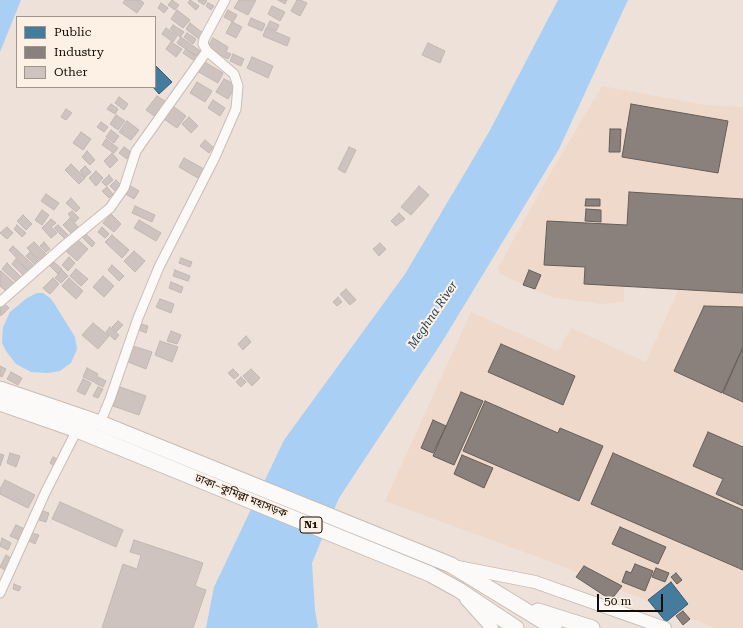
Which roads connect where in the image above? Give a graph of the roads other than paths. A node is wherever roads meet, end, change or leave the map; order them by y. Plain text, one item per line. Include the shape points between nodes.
1 (225, 0) edge
2 (206, 51) junction
3 (0, 302) edge
4 (0, 389) edge
5 (0, 403) edge
6 (100, 423) junction
7 (77, 430) junction
8 (195, 470) junction
9 (451, 565) junction
10 (459, 590) junction
11 (0, 594) edge
12 (510, 602) junction
13 (586, 627) edge
14 (492, 628) edge
15 (516, 628) edge
16 (544, 628) edge
17 (547, 628) edge
18 (550, 628) edge
19 (554, 628) edge
20 (560, 628) edge
21 (564, 628) edge
22 (665, 628) edge

1 - 2 street via 204,39
2 - 3 street via 136,151 124,188 110,208
2 - 6 street via 234,74 238,86 236,109 215,157 159,267
4 - 6 highway, ঢাকা–কুমিল্লা মহাসড়ক / N1
5 - 7 highway, ঢাকা–কুমিল্লা মহাসড়ক / N1
6 - 8 highway, ঢাকা–কুমিল্লা মহাসড়ক / N1
7 - 8 highway, ঢাকা–কুমিল্লা মহাসড়ক / N1
7 - 11 street via 46,491
8 - 9 highway, ঢাকা–কুমিল্লা মহাসড়ক / N1
8 - 10 highway, ঢাকা–কুমিল্লা মহাসড়ক / N1 via 430,574
9 - 12 highway, ঢাকা–কুমিল্লা মহাসড়ক / N1
9 - 22 street via 535,582
10 - 14 street
10 - 15 highway, ঢাকা–কুমিল্লা মহাসড়ক / N1
12 - 13 highway, ঢাকা–কুমিল্লা মহাসড়ক / N1
12 - 16 highway, ঢাকা–কুমিল্লা মহাসড়ক / N1
12 - 17 highway, ঢাকা–কুমিল্লা মহাসড়ক / N1
12 - 18 highway, ঢাকা–কুমিল্লা মহাসড়ক / N1
12 - 19 highway, ঢাকা–কুমিল্লা মহাসড়ক / N1
12 - 20 highway, ঢাকা–কুমিল্লা মহাসড়ক / N1
12 - 21 highway, ঢাকা–কুমিল্লা মহাসড়ক / N1

